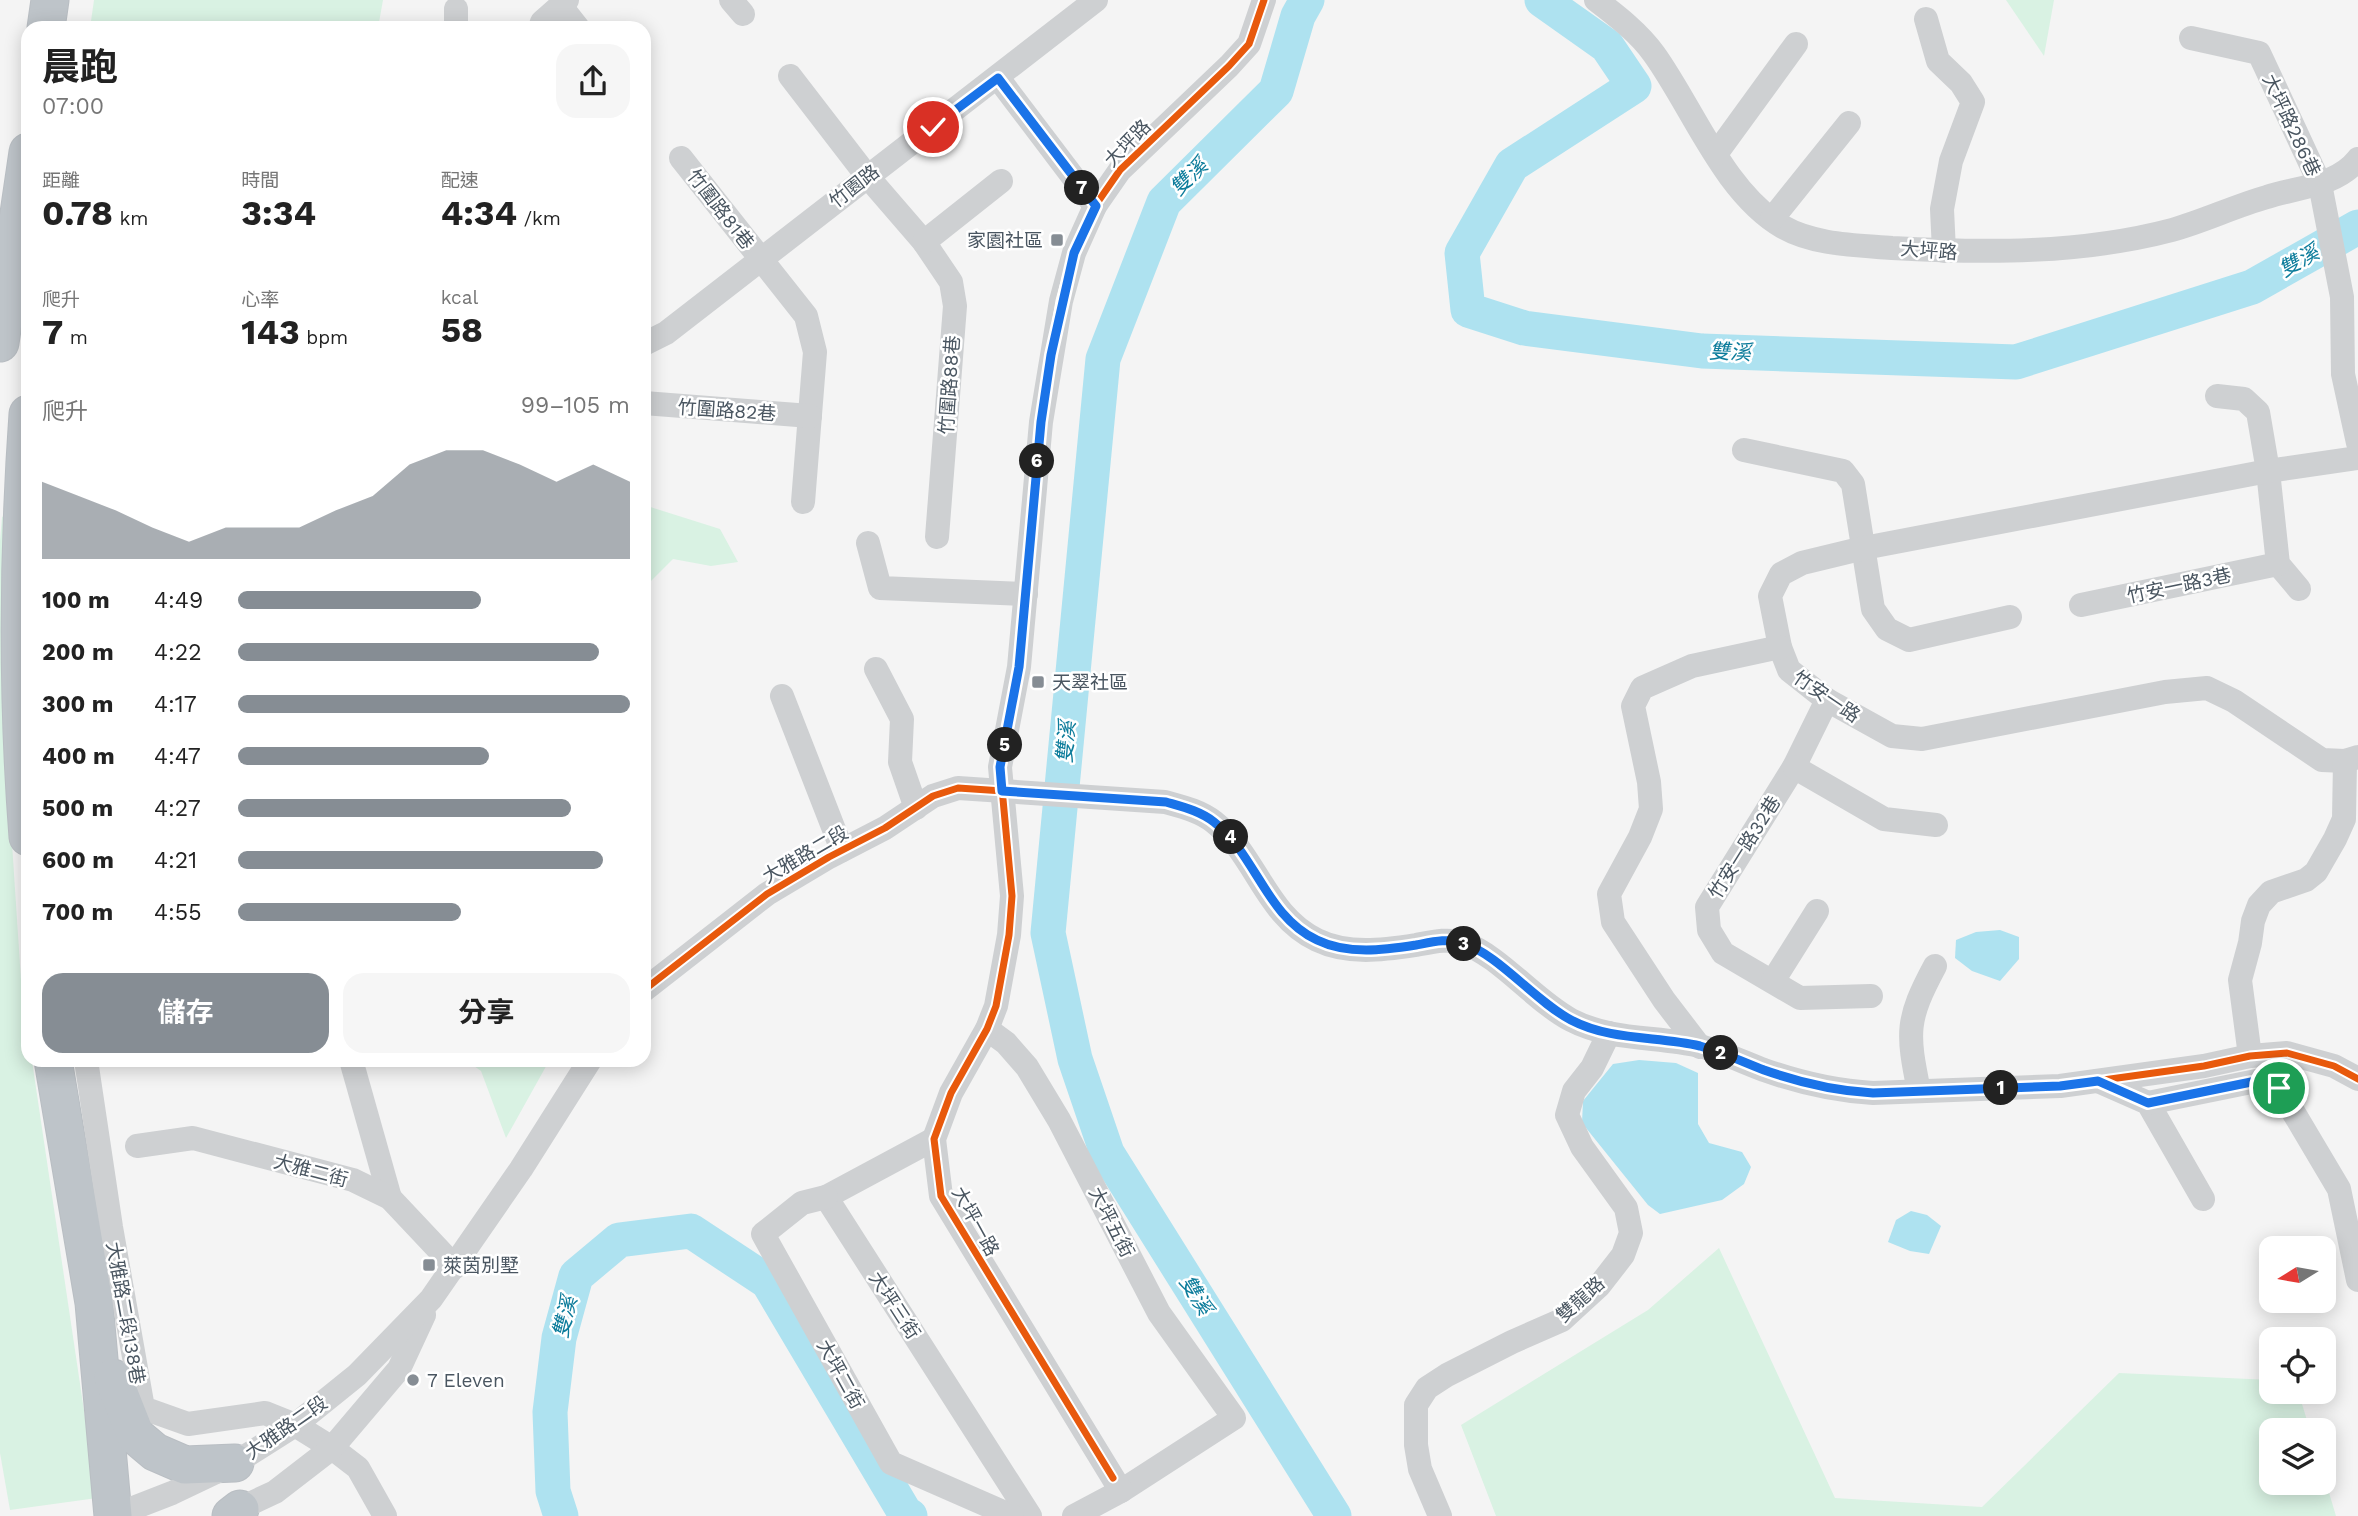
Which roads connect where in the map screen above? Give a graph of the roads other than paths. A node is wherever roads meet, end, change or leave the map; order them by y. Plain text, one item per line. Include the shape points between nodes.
1 (50, 0) edge
2 (65, 0) edge
3 (1096, 0) edge
4 (1264, 0) edge
5 (1596, 0) edge
6 (564, 3) edge
7 (1926, 19) dead end
8 (47, 21) edge
9 (64, 21) edge
10 (543, 21) edge
11 (574, 21) edge
12 (2191, 38) dead end
13 (1796, 44) dead end
14 (790, 76) dead end
15 (998, 78) junction
16 (1849, 123) dead end
17 (1716, 154) junction
18 (681, 158) dead end
19 (2358, 159) edge
20 (867, 176) junction
21 (1001, 181) dead end
22 (2320, 184) junction
23 (21, 200) edge
24 (1096, 206) junction
25 (1772, 219) junction
26 (924, 242) junction
27 (1944, 251) junction
28 (760, 260) junction
29 (2350, 295) edge
30 (651, 340) edge
31 (0, 343) edge
32 (2217, 396) dead end
33 (651, 404) edge
34 (810, 416) junction
35 (2358, 443) edge
36 (1744, 450) dead end
37 (2358, 458) edge
38 (2268, 471) junction
39 (803, 502) dead end
40 (21, 536) edge
41 (937, 537) dead end
42 (868, 543) dead end
43 (1864, 548) junction
44 (2278, 564) junction
45 (2299, 589) dead end
46 (1026, 594) junction
47 (2081, 605) dead end
48 (2010, 617) dead end
49 (1780, 647) junction
50 (876, 669) dead end
51 (21, 687) edge
52 (782, 696) dead end
53 (1827, 700) junction
54 (2351, 759) edge
55 (1794, 767) junction
56 (1013, 791) junction
57 (916, 808) junction
58 (1936, 825) dead end
59 (842, 850) junction
60 (1817, 911) dead end
61 (1934, 966) dead end
62 (1773, 981) junction
63 (651, 985) edge
64 (1871, 996) dead end
65 (987, 1029) junction
66 (1609, 1033) junction
67 (1700, 1046) junction
68 (2250, 1056) junction
69 (53, 1067) edge
70 (87, 1067) edge
71 (353, 1067) edge
72 (585, 1067) edge
73 (2358, 1079) edge
74 (2098, 1081) junction
75 (1919, 1091) junction
76 (2148, 1103) junction
77 (934, 1139) junction
78 (137, 1146) dead end
79 (827, 1197) junction
80 (390, 1198) junction
81 (2203, 1199) dead end
82 (455, 1266) junction
83 (2358, 1280) edge
84 (431, 1299) junction
85 (94, 1303) junction
86 (295, 1425) junction
87 (332, 1448) junction
88 (235, 1463) junction
89 (1117, 1485) junction
90 (231, 1514) edge
91 (113, 1516) edge
92 (385, 1516) edge
93 (1012, 1516) edge
94 (1030, 1516) edge
95 (1074, 1516) edge
96 (1440, 1516) edge

1 - 8 highway
2 - 9 highway
3 - 15 street, 竹園路
4 - 24 street, 大坪路 via 1249,44 1120,170
5 - 17 street, 大坪路 via 1654,54
6 - 10 street
6 - 11 street
7 - 27 street via 1938,61 1973,102 1951,161 1942,209
12 - 22 street, 大坪路286巷 via 2259,53
13 - 17 street
14 - 20 street, 竹圍路88巷
15 - 20 street, 竹園路
15 - 24 street
16 - 25 street
17 - 25 street, 大坪路 via 1752,203
18 - 28 street, 竹圍路81巷
19 - 22 street, 大坪路
20 - 26 street, 竹圍路88巷
20 - 28 street, 竹園路
21 - 26 street
22 - 27 street, 大坪路 via 2130,239
22 - 29 street
23 - 31 highway
24 - 46 street, 大坪路 via 1074,253 1051,355
25 - 27 street, 大坪路 via 1798,234 1821,240
26 - 41 street, 竹圍路88巷 via 951,282 955,306
28 - 30 street, 竹園路
28 - 34 street via 806,316 815,352
29 - 35 street via 2343,374
32 - 38 street via 2244,399 2258,412
33 - 34 street, 竹圍路82巷
34 - 39 street
36 - 43 street via 1843,471 1853,484
37 - 38 street, 竹安一路
38 - 43 street, 竹安一路
38 - 44 street
40 - 51 highway
42 - 46 street via 880,588
43 - 48 street via 1873,609 1887,629 1909,640
43 - 49 street, 竹安一路 via 1802,563 1781,574 1770,596
44 - 45 street
44 - 47 street, 竹安一路3巷
46 - 56 street, 大坪路 via 1019,667 1000,767
49 - 53 street, 竹安一路 via 1788,670
49 - 67 street via 1692,666 1642,688 1633,706 1651,809 1609,894 1613,922
50 - 57 street via 902,719 900,762
52 - 59 street
53 - 54 street, 竹安一路 via 1892,736 1922,739 2207,688 2322,760
53 - 55 street, 竹安一路32巷
54 - 68 street via 2344,819 2316,872 2271,892 2253,920 2241,981
55 - 58 street via 1884,819
55 - 62 street, 竹安一路32巷 via 1707,907 1709,930 1723,953
56 - 57 street, 大雅路二段 via 958,788 933,796
56 - 65 street, 大坪一路 via 1009,934 996,1006
56 - 66 street, 大雅路二段 via 1166,802 1191,809 1231,837 1279,910 1317,940 1368,950 1441,940 1463,943 1570,1019
57 - 59 street, 大雅路二段
59 - 63 street, 大雅路二段 via 767,894
60 - 62 street
61 - 75 street via 1910,1024
62 - 64 street, 竹安一路32巷 via 1800,998
65 - 77 street, 大坪一路 via 957,1081
65 - 89 street, 大坪五街 via 1027,1067 1158,1313 1234,1418
66 - 67 street, 大雅路二段
66 - 96 street, 雙龍路 via 1592,1068 1574,1091 1567,1115 1582,1147 1626,1208 1631,1233 1623,1255 1599,1286 1562,1320 1427,1388 1416,1405 1416,1445 1420,1469
67 - 75 street, 大雅路二段 via 1767,1071 1850,1091
68 - 73 street, 大雅路二段 via 2287,1053 2334,1066
68 - 74 street, 大雅路二段
69 - 85 highway
70 - 86 street, 大雅路二段138巷 via 143,1409 188,1424 265,1413
71 - 80 street
72 - 82 street, 大雅路二段
74 - 75 street, 大雅路二段
74 - 76 street
76 - 81 street
76 - 83 street via 2261,1080 2279,1088 2339,1189
77 - 79 street
77 - 89 street, 大坪一路 via 941,1196
78 - 80 street, 大雅二街 via 193,1138 353,1181
79 - 93 street, 大坪二街 via 802,1203 763,1234 891,1463
79 - 94 street, 大坪三街
80 - 82 street, 大雅二街
82 - 84 street, 大雅路二段
84 - 86 street, 大雅路二段 via 356,1375
84 - 87 street, 大雅路二段 via 399,1369
85 - 88 highway via 114,1385 136,1436 155,1452 185,1465
85 - 91 highway
86 - 87 street
86 - 88 street, 大雅路二段
87 - 90 street, 大雅路二段 via 275,1492
87 - 92 street via 358,1468
88 - 91 street, 大雅路二段
89 - 95 street

